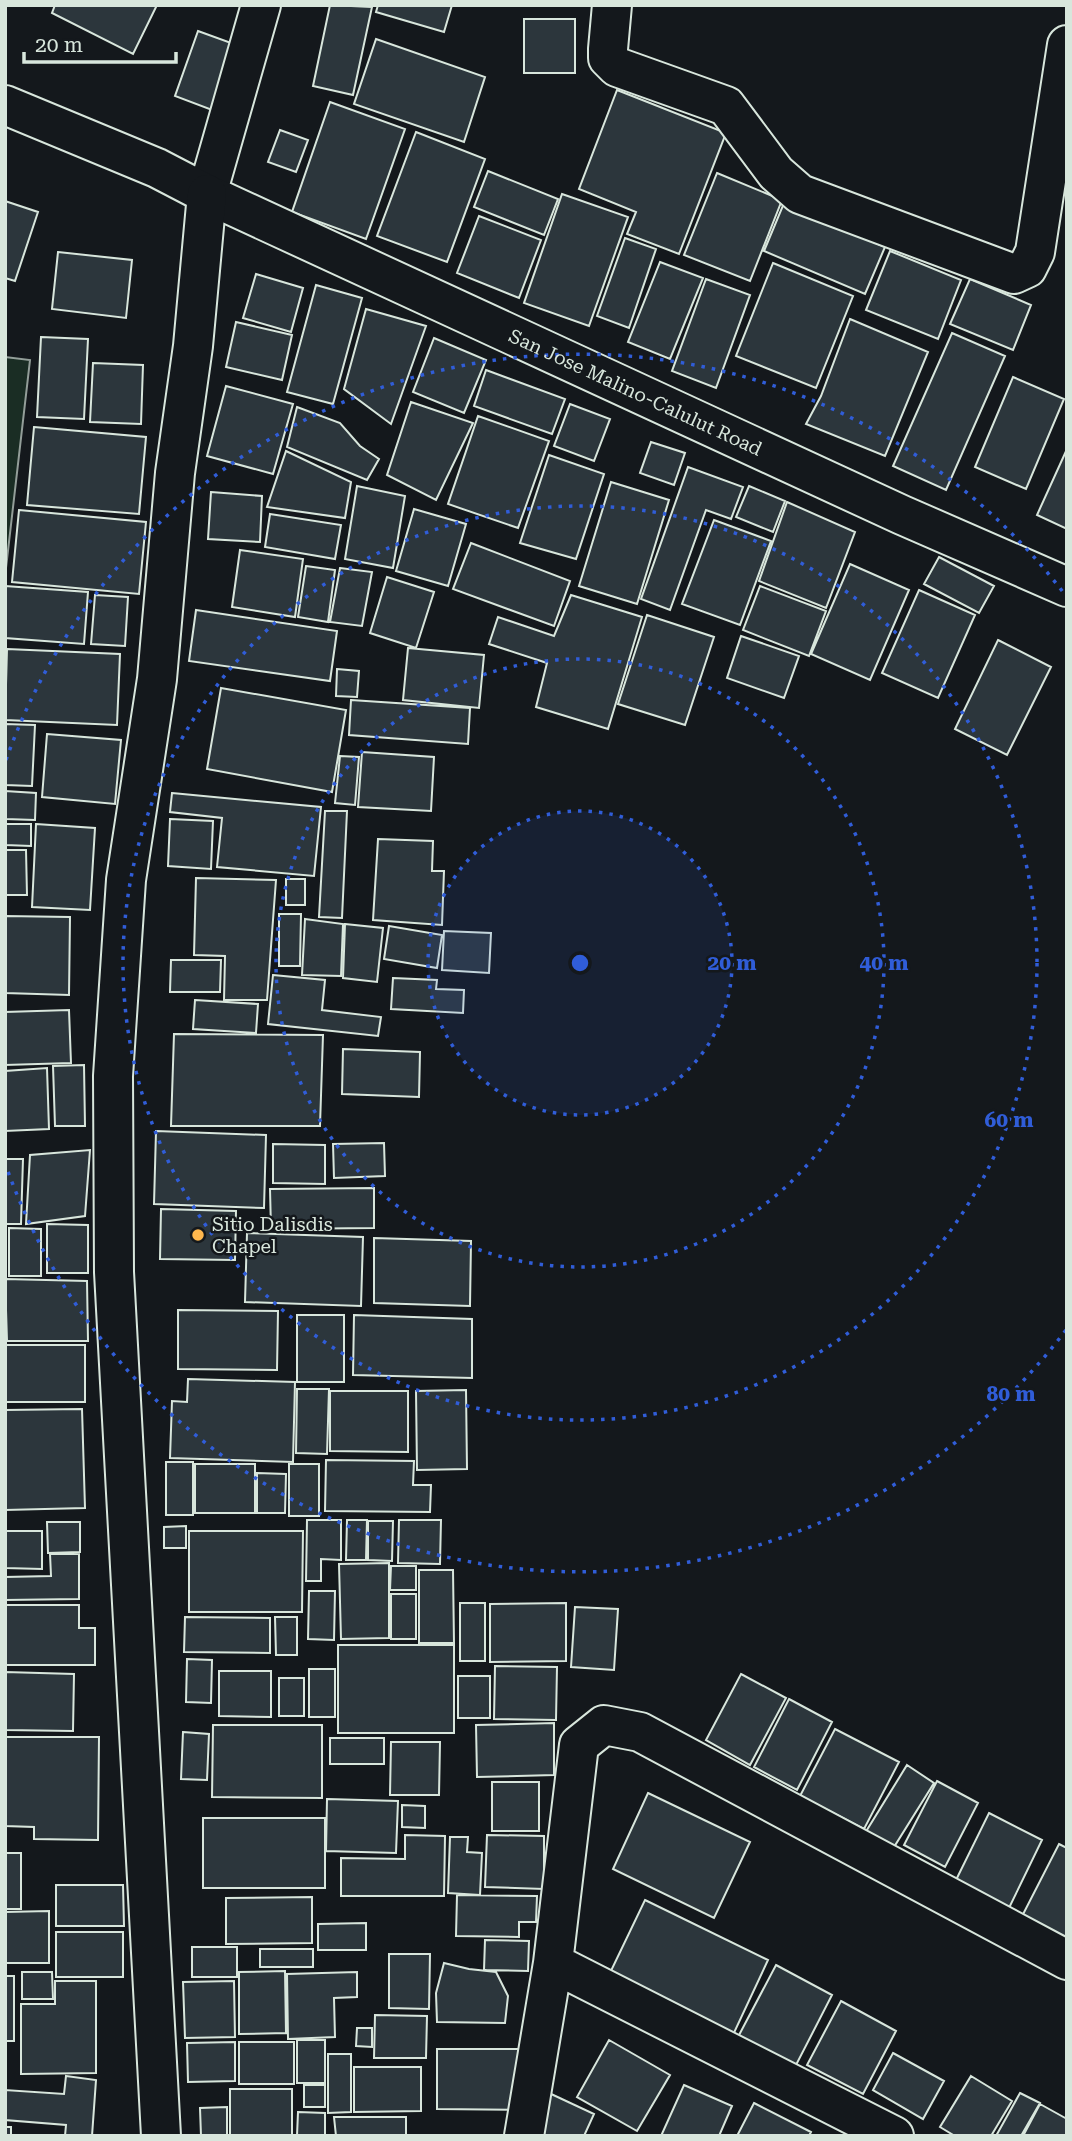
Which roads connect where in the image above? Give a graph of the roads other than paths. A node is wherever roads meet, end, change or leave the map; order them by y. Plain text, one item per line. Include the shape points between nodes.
1 (261, 5) edge
2 (612, 5) edge
3 (1067, 45) edge
4 (5, 105) edge
5 (208, 194) junction
6 (1067, 587) edge
7 (1067, 1960) edge
8 (553, 1964) junction
9 (161, 2136) edge
10 (524, 2136) edge
11 (894, 2136) edge

1 - 5 main road
2 - 3 main road via 608,58 617,67 726,106 776,173 800,194 1014,274 1027,268 1035,252
4 - 5 main road, San Jose Malino-Calulut Road
5 - 6 main road, San Jose Malino-Calulut Road
5 - 9 main road via 175,473 157,679 126,880 113,1076 114,1272
7 - 8 main road via 639,1732 604,1725 579,1745
8 - 10 main road
8 - 11 main road

